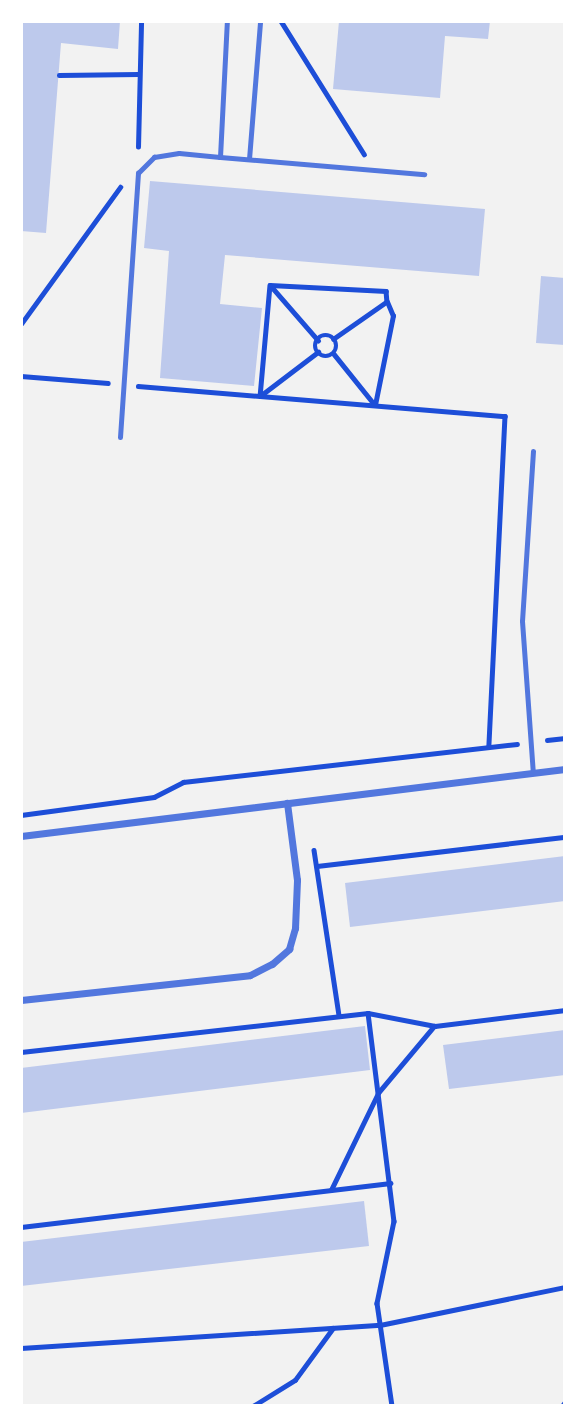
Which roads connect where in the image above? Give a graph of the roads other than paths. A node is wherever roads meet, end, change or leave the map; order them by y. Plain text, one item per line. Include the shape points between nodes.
1 (227, 21) edge
2 (260, 21) edge
3 (220, 157) junction
4 (249, 159) junction
5 (424, 174) dead end
6 (120, 437) dead end
7 (533, 451) dead end
8 (565, 769) edge
9 (533, 773) junction
10 (287, 803) junction
11 (21, 836) edge
12 (21, 1000) edge

1 - 3 lane
2 - 4 lane
3 - 4 lane
3 - 6 lane via 154,157 138,173
4 - 5 lane
7 - 9 lane via 522,621
8 - 9 street
9 - 10 street
10 - 11 street
10 - 12 street via 297,880 295,928 289,949 272,964 250,975

